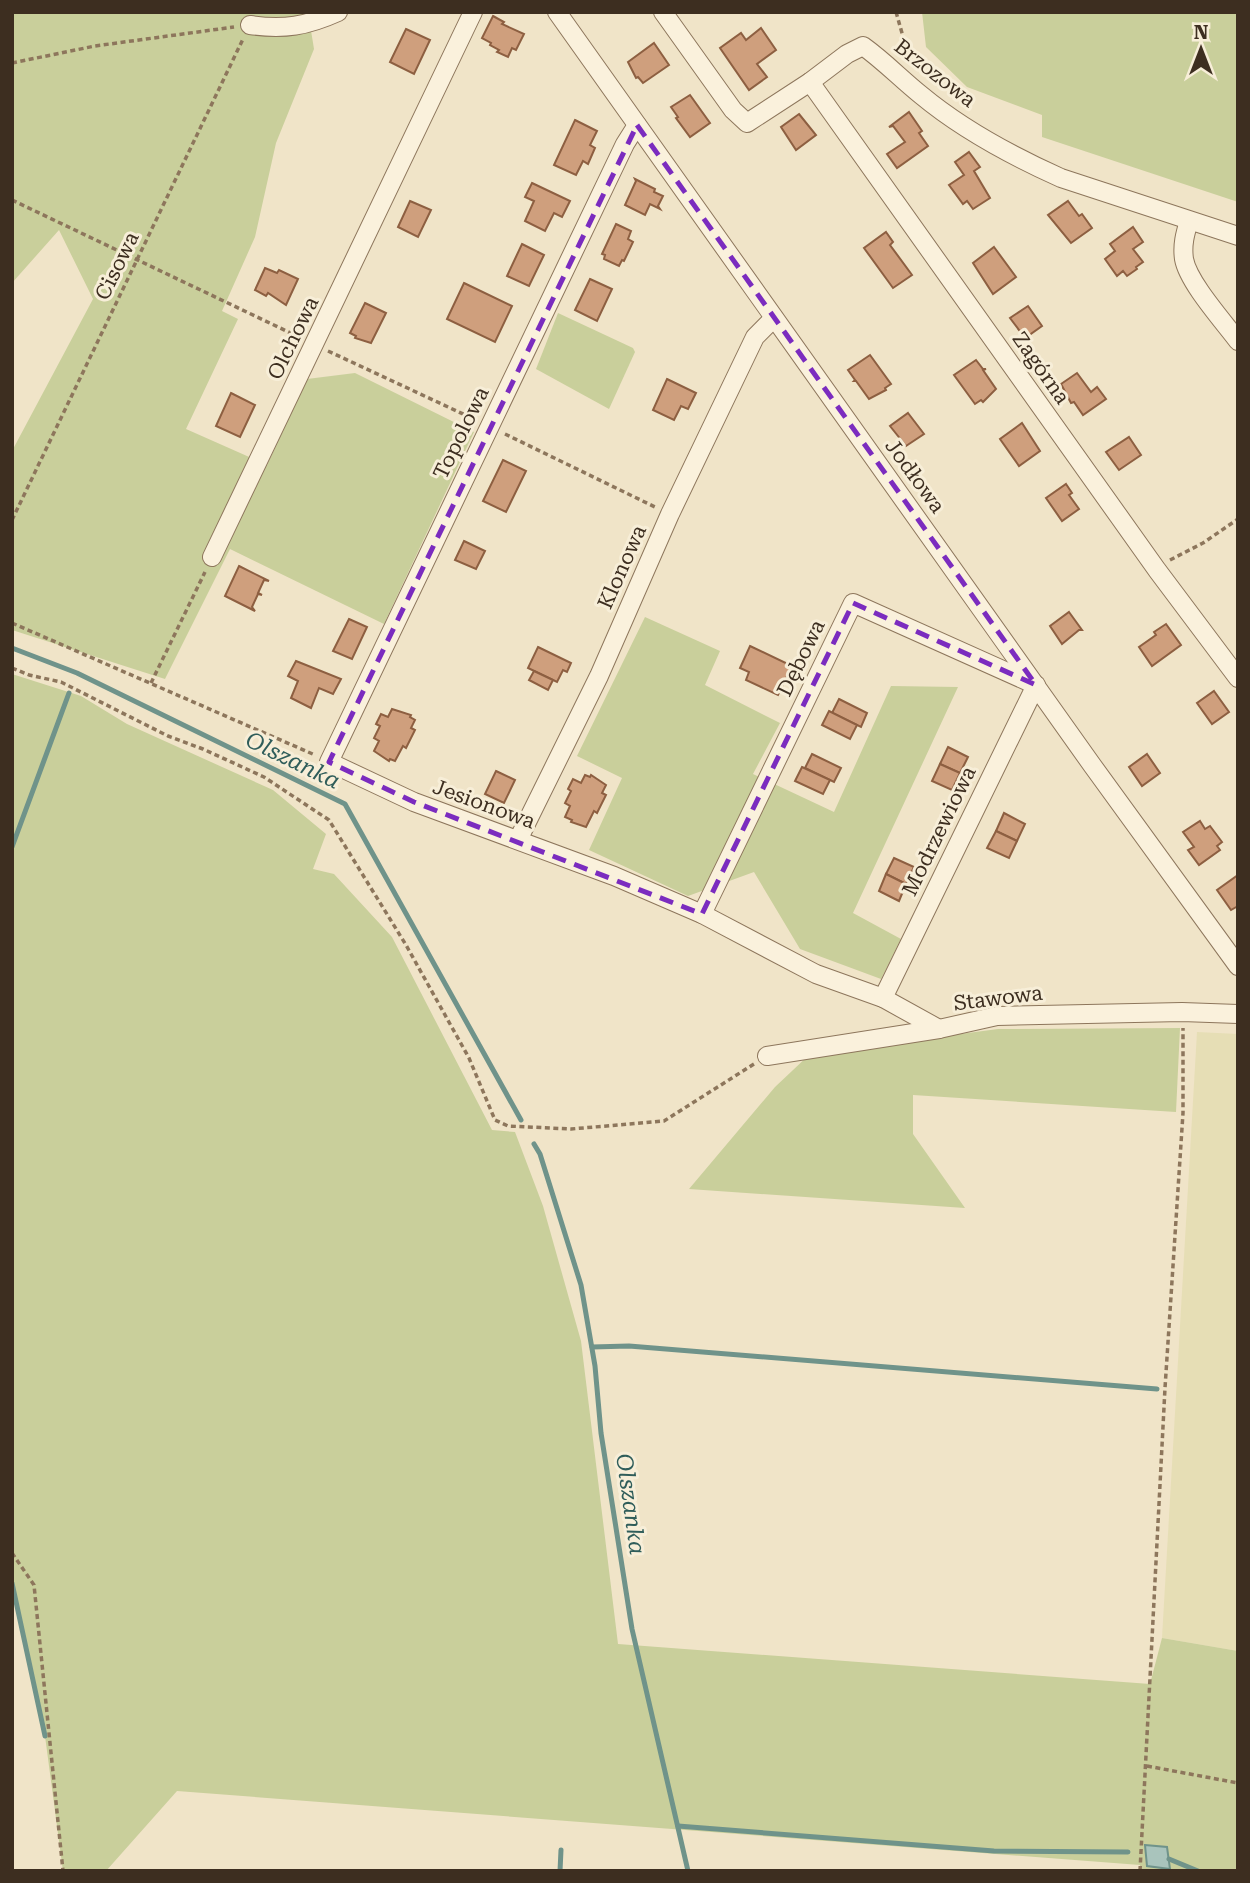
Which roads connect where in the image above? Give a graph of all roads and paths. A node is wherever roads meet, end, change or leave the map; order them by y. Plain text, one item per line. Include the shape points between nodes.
1 (338, 12) edge
2 (473, 12) edge
3 (557, 12) edge
4 (663, 12) edge
5 (896, 12) edge
6 (250, 25) junction
7 (910, 61) dead end
8 (12, 63) edge
9 (810, 82) junction
10 (637, 125) junction
11 (12, 200) edge
12 (1189, 221) junction
13 (1238, 236) edge
14 (137, 259) junction
15 (774, 318) junction
16 (1238, 341) edge
17 (315, 345) junction
18 (489, 426) junction
19 (670, 514) junction
20 (1238, 519) edge
21 (12, 520) edge
22 (212, 557) joint
23 (1157, 570) junction
24 (12, 623) edge
25 (12, 668) edge
26 (1238, 678) edge
27 (151, 683) junction
28 (1036, 685) junction
29 (329, 762) junction
30 (518, 840) junction
31 (702, 914) junction
32 (1238, 966) edge
33 (883, 998) junction
34 (1182, 1012) junction
35 (1238, 1014) edge
36 (939, 1029) junction
37 (767, 1056) joint
38 (12, 1553) edge
39 (1146, 1765) junction
40 (1238, 1783) edge
41 (63, 1871) edge
42 (1140, 1871) edge

1 - 6 street via 297,27
2 - 17 street, Olchowa
3 - 10 street, Jodłowa
4 - 9 street, Brzozowa via 747,123
5 - 7 path
6 - 8 path via 95,46
6 - 14 path, Cisowa
9 - 12 street, Brzozowa via 863,46 982,138 1061,178
9 - 23 street, Zagórna
10 - 15 street, Jodłowa
10 - 18 street, Topolowa
11 - 14 path
12 - 13 street, Brzozowa
12 - 16 street via 1184,239 1189,275
14 - 17 path
14 - 21 path, Cisowa
15 - 19 street, Klonowa via 755,337
15 - 28 street, Jodłowa
17 - 18 path
17 - 22 street, Olchowa
18 - 19 path
18 - 29 street, Topolowa
19 - 30 street, Klonowa via 599,676
20 - 23 path
22 - 27 path
23 - 26 street, Zagórna
24 - 27 path
25 - 37 path via 61,682 168,736 264,777 330,820 469,1058 495,1120 508,1126 571,1129 664,1121
27 - 29 path
28 - 31 street, Dębowa via 853,603
28 - 32 street, Jodłowa
28 - 33 street, Modrzewiowa
29 - 30 street, Jesionowa via 414,802
30 - 31 street, Jesionowa
31 - 33 street, Jesionowa via 817,974
33 - 36 street, Jesionowa
34 - 35 street, Stawowa
34 - 36 street, Stawowa via 997,1016
34 - 39 path via 1183,1113
36 - 37 street, Stawowa
38 - 41 path via 34,1585
39 - 40 path
39 - 42 path

